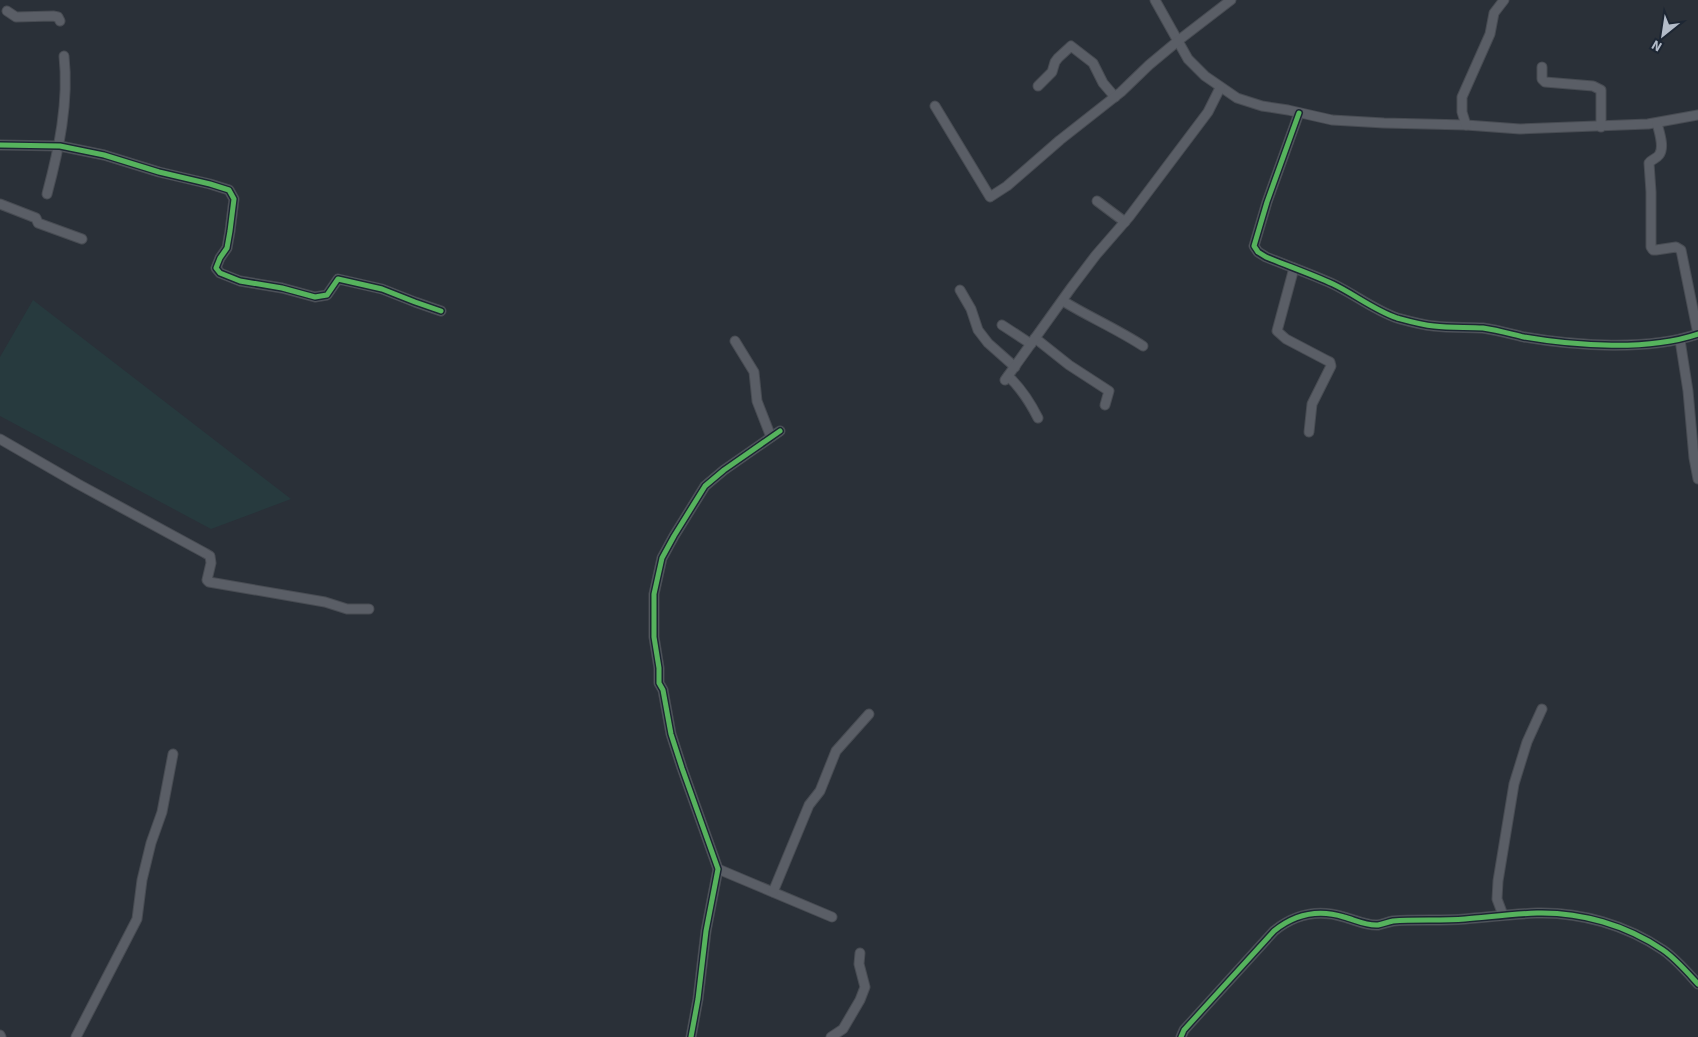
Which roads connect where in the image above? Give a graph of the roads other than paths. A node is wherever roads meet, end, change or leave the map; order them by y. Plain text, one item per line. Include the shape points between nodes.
1 (1155, 0) edge
2 (1231, 0) edge
3 (1504, 0) edge
4 (7, 11) dead end
5 (60, 22) dead end
6 (1179, 40) junction
7 (64, 56) dead end
8 (1542, 67) dead end
9 (1038, 86) dead end
10 (1220, 88) junction
11 (1115, 97) junction
12 (935, 106) dead end
13 (1299, 113) junction
14 (1698, 115) edge
15 (1657, 123) junction
16 (1466, 125) junction
17 (1601, 127) junction
18 (0, 145) edge
19 (60, 146) junction
20 (47, 194) dead end
21 (1097, 201) dead end
22 (0, 204) edge
23 (1125, 222) junction
24 (82, 239) dead end
25 (1294, 268) junction
26 (960, 290) dead end
27 (1063, 301) junction
28 (441, 310) dead end
29 (1002, 325) dead end
30 (1698, 334) edge
31 (1680, 340) junction
32 (736, 341) dead end
33 (1033, 341) junction
34 (1143, 346) dead end
35 (1015, 367) junction
36 (1105, 405) dead end
37 (1038, 418) dead end
38 (780, 431) dead end
39 (1309, 432) dead end
40 (771, 437) junction
41 (0, 439) edge
42 (1698, 479) edge
43 (369, 609) dead end
44 (1542, 709) dead end
45 (869, 714) dead end
46 (173, 754) dead end
47 (718, 869) junction
48 (773, 892) junction
49 (1503, 915) junction
50 (832, 917) dead end
51 (860, 953) dead end
52 (1698, 984) edge
53 (76, 1037) edge
54 (691, 1037) edge
55 (831, 1037) edge
56 (1182, 1037) edge

1 - 6 street
2 - 6 street
3 - 16 street via 1494,13 1490,34 1462,97
4 - 5 street via 16,17 58,17
6 - 10 street via 1188,59
6 - 11 street
7 - 19 street via 66,76
8 - 17 street via 1545,82 1593,86 1602,90
9 - 11 street via 1070,46 1093,63
10 - 13 street via 1262,106
10 - 23 street via 1208,112
11 - 12 street via 990,197
13 - 16 street via 1348,122
13 - 25 street via 1254,246 1266,257
14 - 15 street
15 - 17 street
15 - 30 street via 1661,150 1649,163 1651,247 1653,250 1676,247 1681,250
16 - 17 street via 1520,129
18 - 19 street
19 - 20 street
19 - 28 street via 229,190 234,199 227,248 216,268 220,273 240,281 315,297 327,295 338,279 382,289
21 - 23 street
22 - 24 street via 36,218 38,223
23 - 27 street
25 - 31 street via 1333,284 1397,318 1433,326 1486,329 1565,343 1640,344
25 - 39 street via 1277,331 1330,362 1331,366 1312,404
26 - 35 street via 978,330
27 - 33 street
27 - 34 street
29 - 33 street
30 - 31 street
31 - 42 street
32 - 40 street via 754,372 757,401
33 - 35 street
33 - 36 street via 1109,391
35 - 37 street via 1007,378 1018,386
38 - 40 street
40 - 47 street via 705,486 662,558 654,594 659,683 686,782
41 - 43 street via 210,556 209,582 325,602 347,609
44 - 49 street via 1527,742 1514,784 1498,881 1497,899
45 - 48 street via 836,751
46 - 53 street via 162,812 142,880 136,920
47 - 48 street
47 - 54 street
48 - 50 street
49 - 52 street via 1576,915 1606,923 1664,950
49 - 56 street via 1377,925 1322,912 1286,921 1184,1030
51 - 55 street via 859,964 865,987 842,1028

